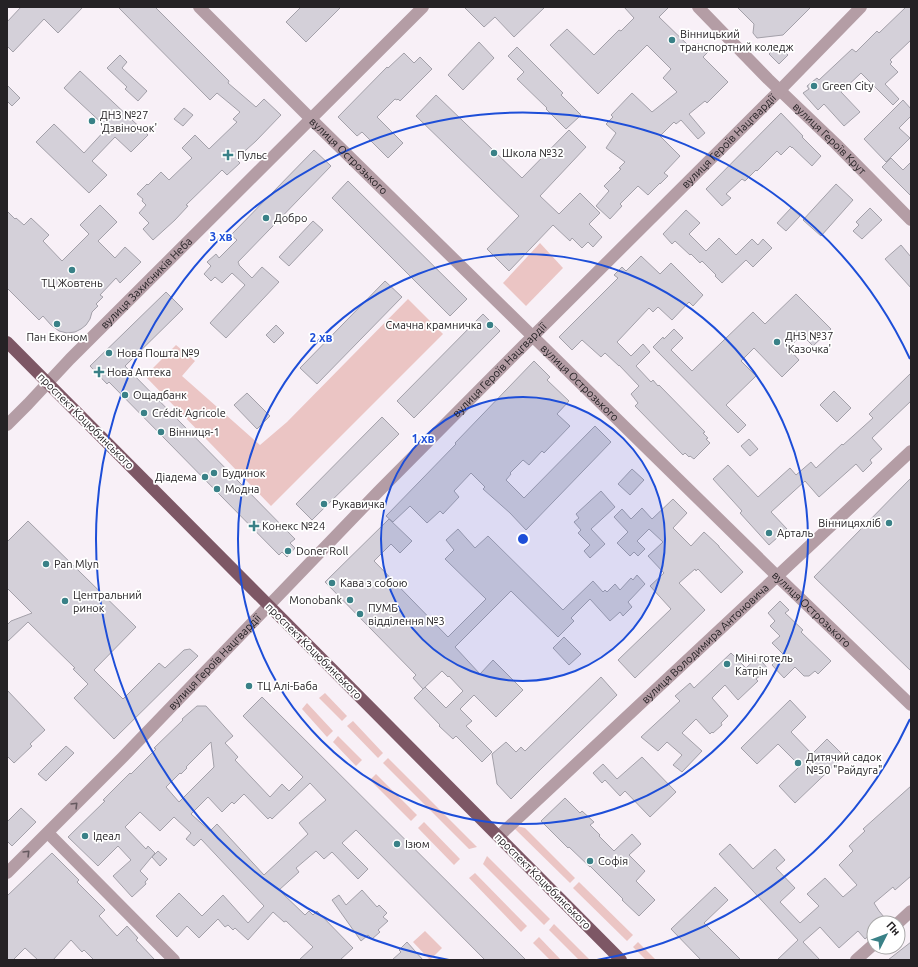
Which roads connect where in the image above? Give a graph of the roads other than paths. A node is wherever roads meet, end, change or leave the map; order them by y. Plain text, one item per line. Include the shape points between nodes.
1 (199, 7) edge
2 (424, 7) edge
3 (698, 7) edge
4 (861, 7) edge
5 (780, 90) junction
6 (311, 119) junction
7 (911, 220) edge
8 (533, 336) junction
9 (7, 342) edge
10 (48, 383) junction
11 (7, 426) edge
12 (911, 451) edge
13 (777, 576) junction
14 (268, 606) junction
15 (911, 705) edge
16 (48, 833) junction
17 (499, 836) junction
18 (7, 873) edge
19 (866, 951) edge
20 (174, 960) edge
21 (621, 960) edge
22 (856, 960) edge

1 - 6 street, вулиця Острозького
2 - 6 street, вулиця Захисників Неба
3 - 5 street, вулиця Героїв Крут
4 - 5 street, вулиця Героїв Нацгвардії
5 - 7 street, вулиця Героїв Крут
5 - 8 street, вулиця Героїв Нацгвардії
6 - 8 street, вулиця Острозького
6 - 10 street, вулиця Захисників Неба
8 - 13 street, вулиця Острозького
8 - 14 street, вулиця Героїв Нацгвардії
9 - 10 main road, проспект Коцюбинського
10 - 11 street, вулиця Захисників Неба
10 - 14 main road, проспект Коцюбинського
12 - 13 street, вулиця Володимира Антоновича
13 - 15 street, вулиця Острозького
13 - 17 street, вулиця Володимира Антоновича
16 -> 14 street, вулиця Героїв Нацгвардії
14 - 17 main road, проспект Коцюбинського
18 -> 16 street, вулиця Героїв Нацгвардії
16 - 20 street
17 - 21 main road, проспект Коцюбинського
19 - 22 street

